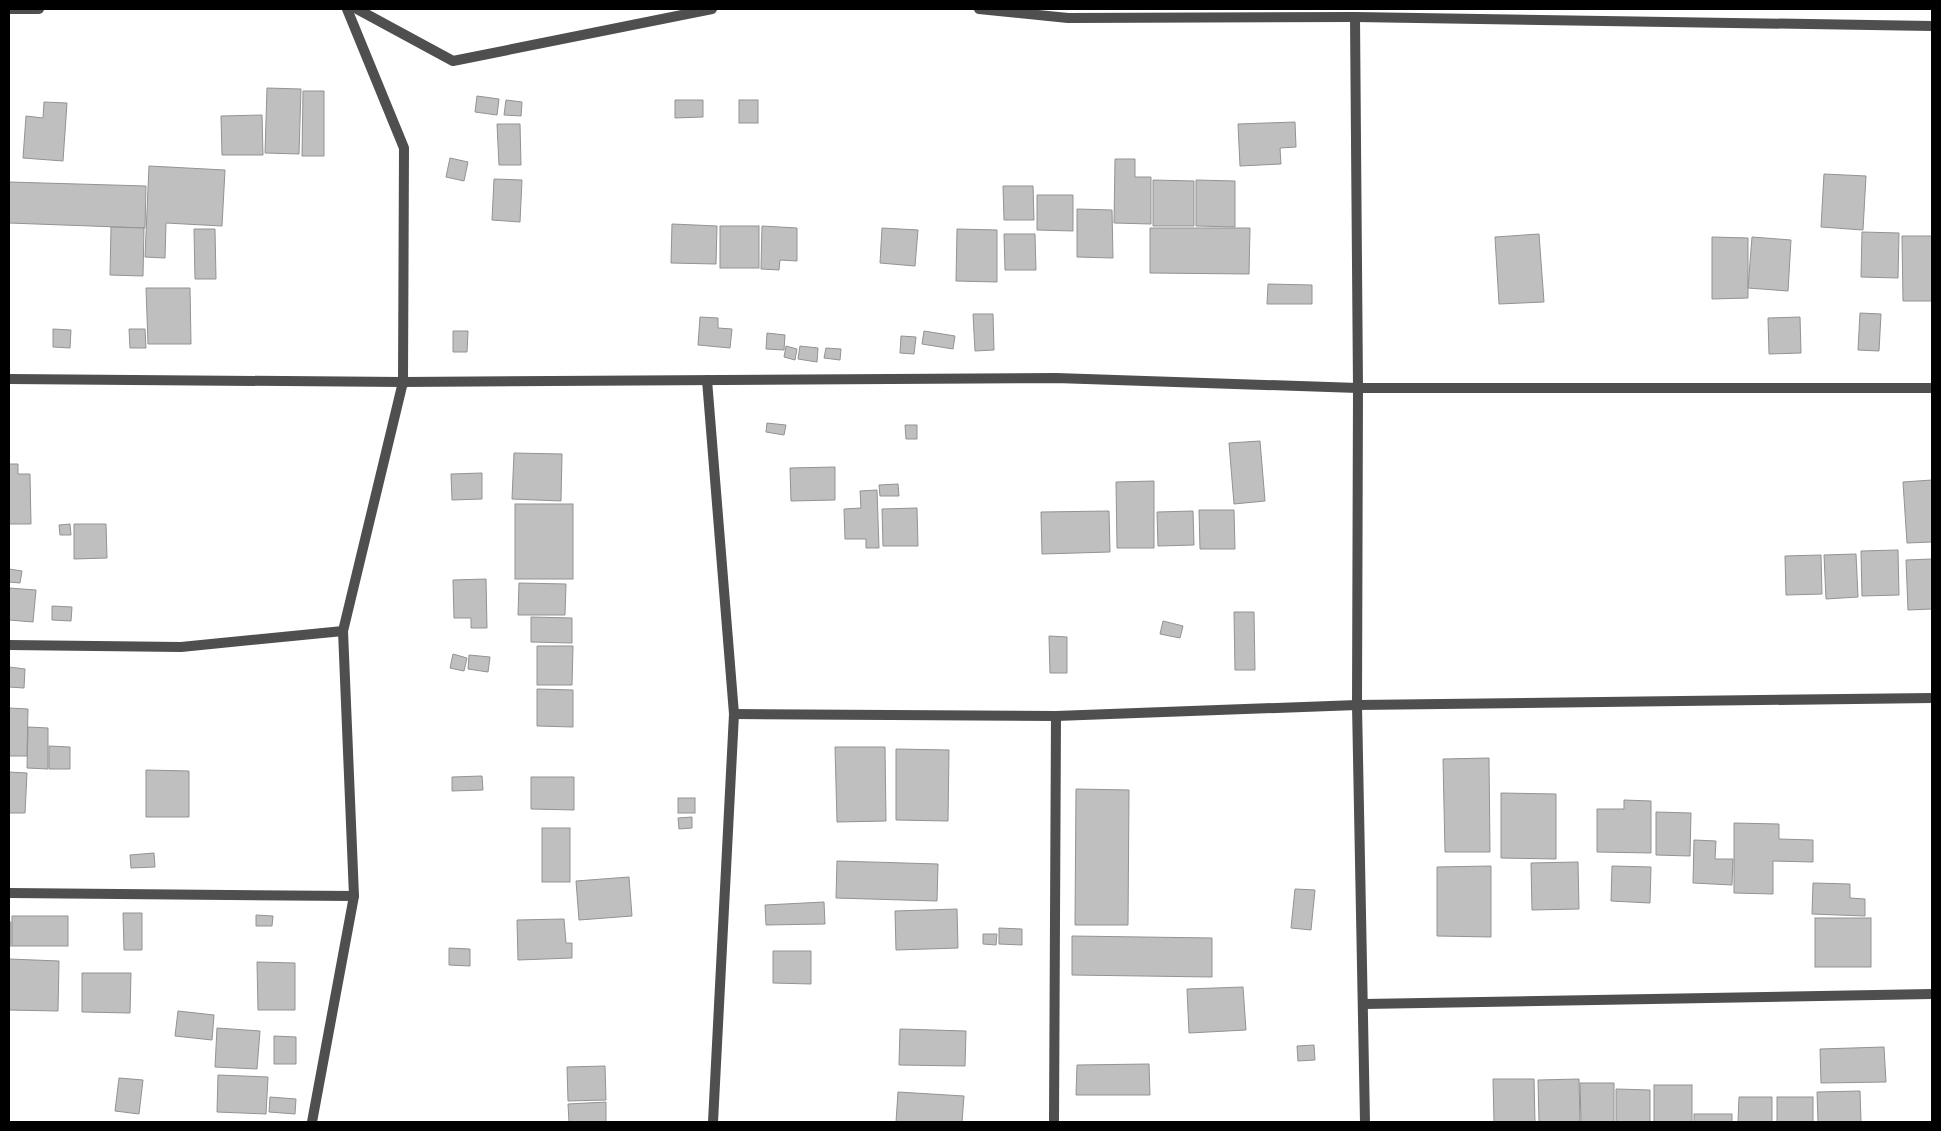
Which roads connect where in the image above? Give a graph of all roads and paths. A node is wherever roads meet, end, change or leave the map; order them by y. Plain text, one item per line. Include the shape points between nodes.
1 (9, 9) edge
2 (14, 9) edge
3 (39, 9) edge
4 (347, 9) edge
5 (357, 9) edge
6 (712, 9) edge
7 (979, 9) edge
8 (1067, 13) edge
9 (1355, 17) junction
10 (1932, 26) edge
11 (9, 379) edge
12 (707, 380) junction
13 (403, 382) junction
14 (1358, 388) junction
15 (1932, 388) edge
16 (343, 630) junction
17 (9, 645) edge
18 (1932, 698) edge
19 (1357, 705) junction
20 (734, 714) junction
21 (1056, 716) junction
22 (9, 893) edge
23 (354, 896) junction
24 (1932, 994) edge
25 (1364, 1004) junction
26 (312, 1122) edge
27 (713, 1122) edge
28 (1054, 1122) edge
29 (1365, 1122) edge

1 - 2 street
2 - 3 street
4 - 13 street via 404,148
5 - 6 street via 453,61
7 - 8 street
8 - 9 street
9 - 10 street
9 - 14 street
11 - 13 street
12 - 13 street
12 - 14 street via 1056,378
12 - 20 street
13 - 16 street
14 - 15 street
14 - 19 street
16 - 17 street via 181,647
16 - 23 street
18 - 19 street
19 - 21 street
19 - 25 street
20 - 21 street
20 - 27 street
21 - 28 street
22 - 23 street
23 - 26 street
24 - 25 street
25 - 29 street

